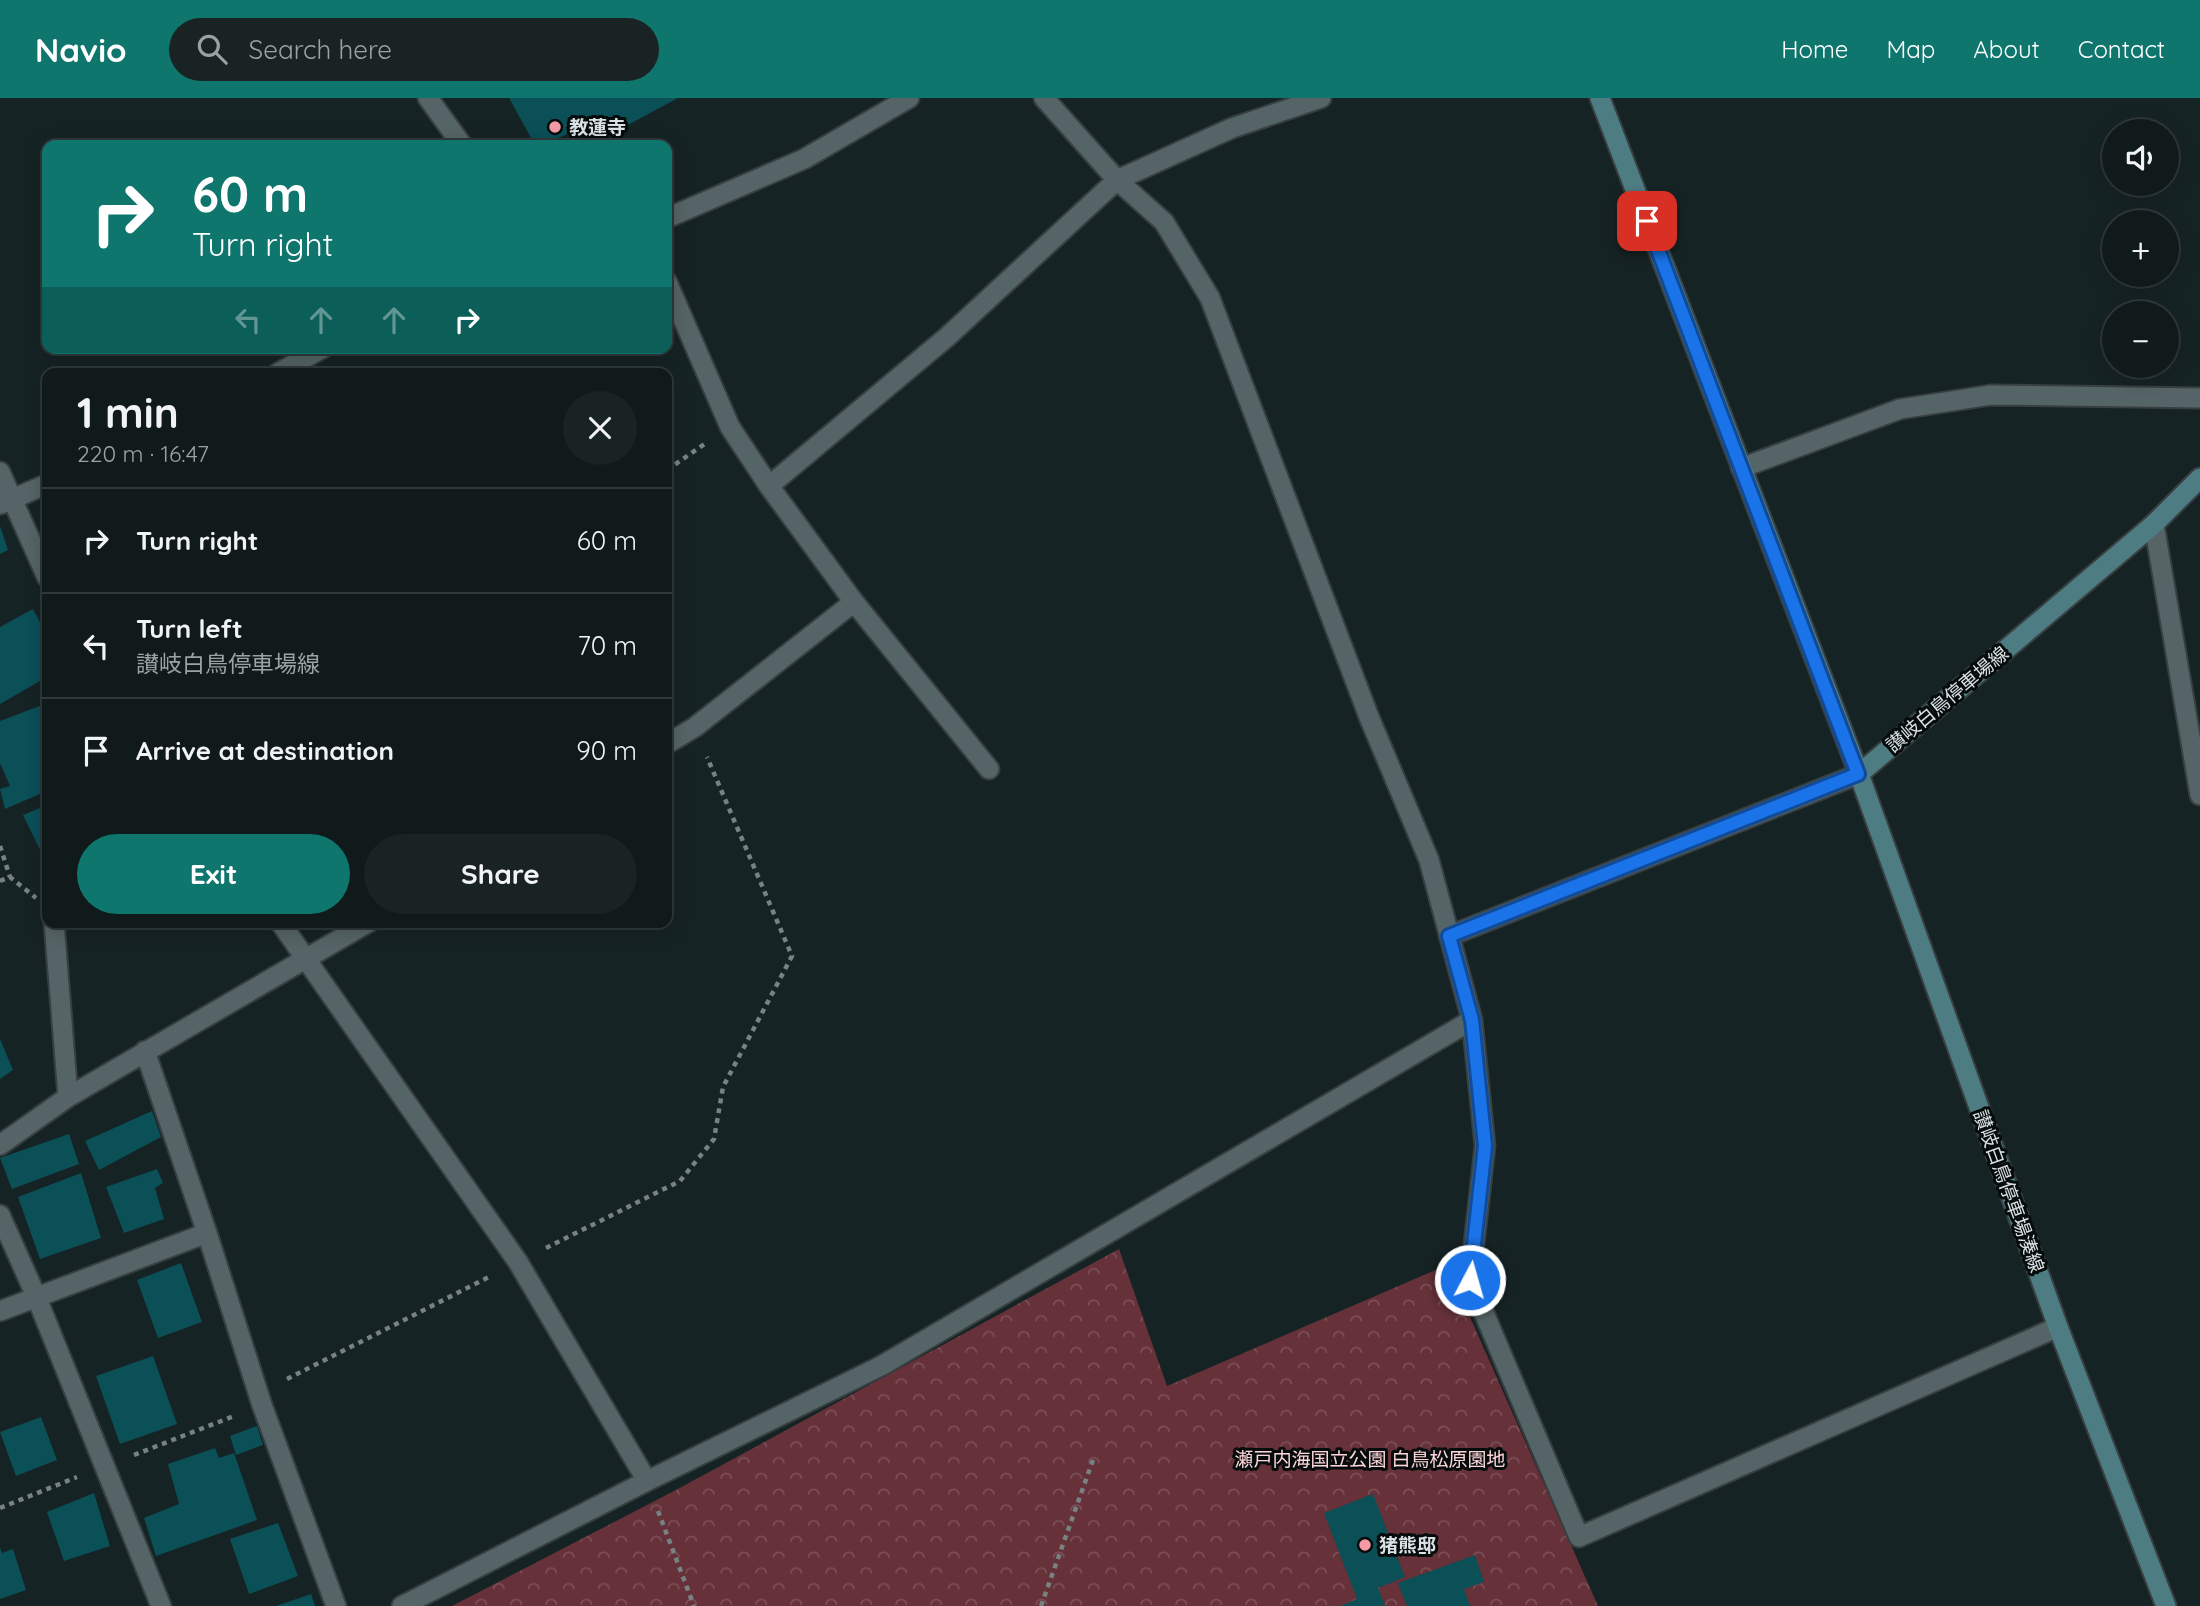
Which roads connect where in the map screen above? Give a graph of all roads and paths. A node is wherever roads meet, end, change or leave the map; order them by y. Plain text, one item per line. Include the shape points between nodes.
1 (428, 98) edge
2 (909, 98) edge
3 (1044, 98) edge
4 (1321, 98) edge
5 (1600, 98) edge
6 (458, 140) edge
7 (1117, 180) junction
8 (672, 216) edge
9 (672, 294) edge
10 (312, 354) edge
11 (287, 368) edge
12 (2200, 398) edge
13 (730, 427) junction
14 (672, 467) edge
15 (1741, 468) junction
16 (0, 472) edge
17 (2200, 478) edge
18 (42, 486) edge
19 (769, 486) junction
20 (6, 502) edge
21 (2154, 524) junction
22 (42, 568) edge
23 (854, 602) junction
24 (672, 741) edge
25 (989, 769) dead end
26 (1858, 774) junction
27 (2200, 795) edge
28 (0, 846) edge
29 (10, 877) junction
30 (0, 881) edge
31 (38, 900) dead end
32 (54, 928) edge
33 (284, 928) edge
34 (358, 928) edge
35 (1449, 936) junction
36 (305, 957) junction
37 (1472, 1020) junction
38 (145, 1051) junction
39 (68, 1097) junction
40 (0, 1145) edge
41 (0, 1215) edge
42 (208, 1233) junction
43 (36, 1296) junction
44 (0, 1311) edge
45 (2059, 1327) junction
46 (1093, 1460) dead end
47 (647, 1481) junction
48 (161, 1606) edge
49 (336, 1606) edge
50 (402, 1606) edge
51 (694, 1606) edge
52 (1041, 1606) edge
53 (2166, 1606) edge

1 - 6 street
2 - 8 street via 804,159
3 - 7 street
4 - 7 street via 1232,128
5 - 15 main road
7 - 19 street via 947,337
7 - 35 street via 1164,222 1210,298 1429,860
9 - 13 street
10 - 11 street
12 - 15 street via 1991,396 1900,409
13 - 14 path
13 - 19 street
15 - 26 main road
16 - 20 street
17 - 21 main road, 讃岐白鳥停車場線
18 - 20 street
19 - 23 street
20 - 22 street
21 - 26 main road, 讃岐白鳥停車場線
21 - 27 street
23 - 24 street
23 - 25 street
26 - 35 street
26 - 45 main road, 讃岐白鳥停車場湊線
28 - 29 path
29 - 30 path
29 - 31 path
32 - 39 street
33 - 36 street
34 - 36 street
35 - 37 street
36 - 38 street
36 - 47 street via 518,1262
37 - 45 street via 1485,1146 1470,1280 1578,1537
37 - 47 street via 881,1366
38 - 39 street
38 - 42 street
39 - 40 street
41 - 43 street
42 - 43 street
42 - 49 street via 262,1405
43 - 44 street
43 - 48 street
45 - 53 main road, 讃岐白鳥停車場湊線
46 - 52 path
47 - 50 street
47 - 51 path

